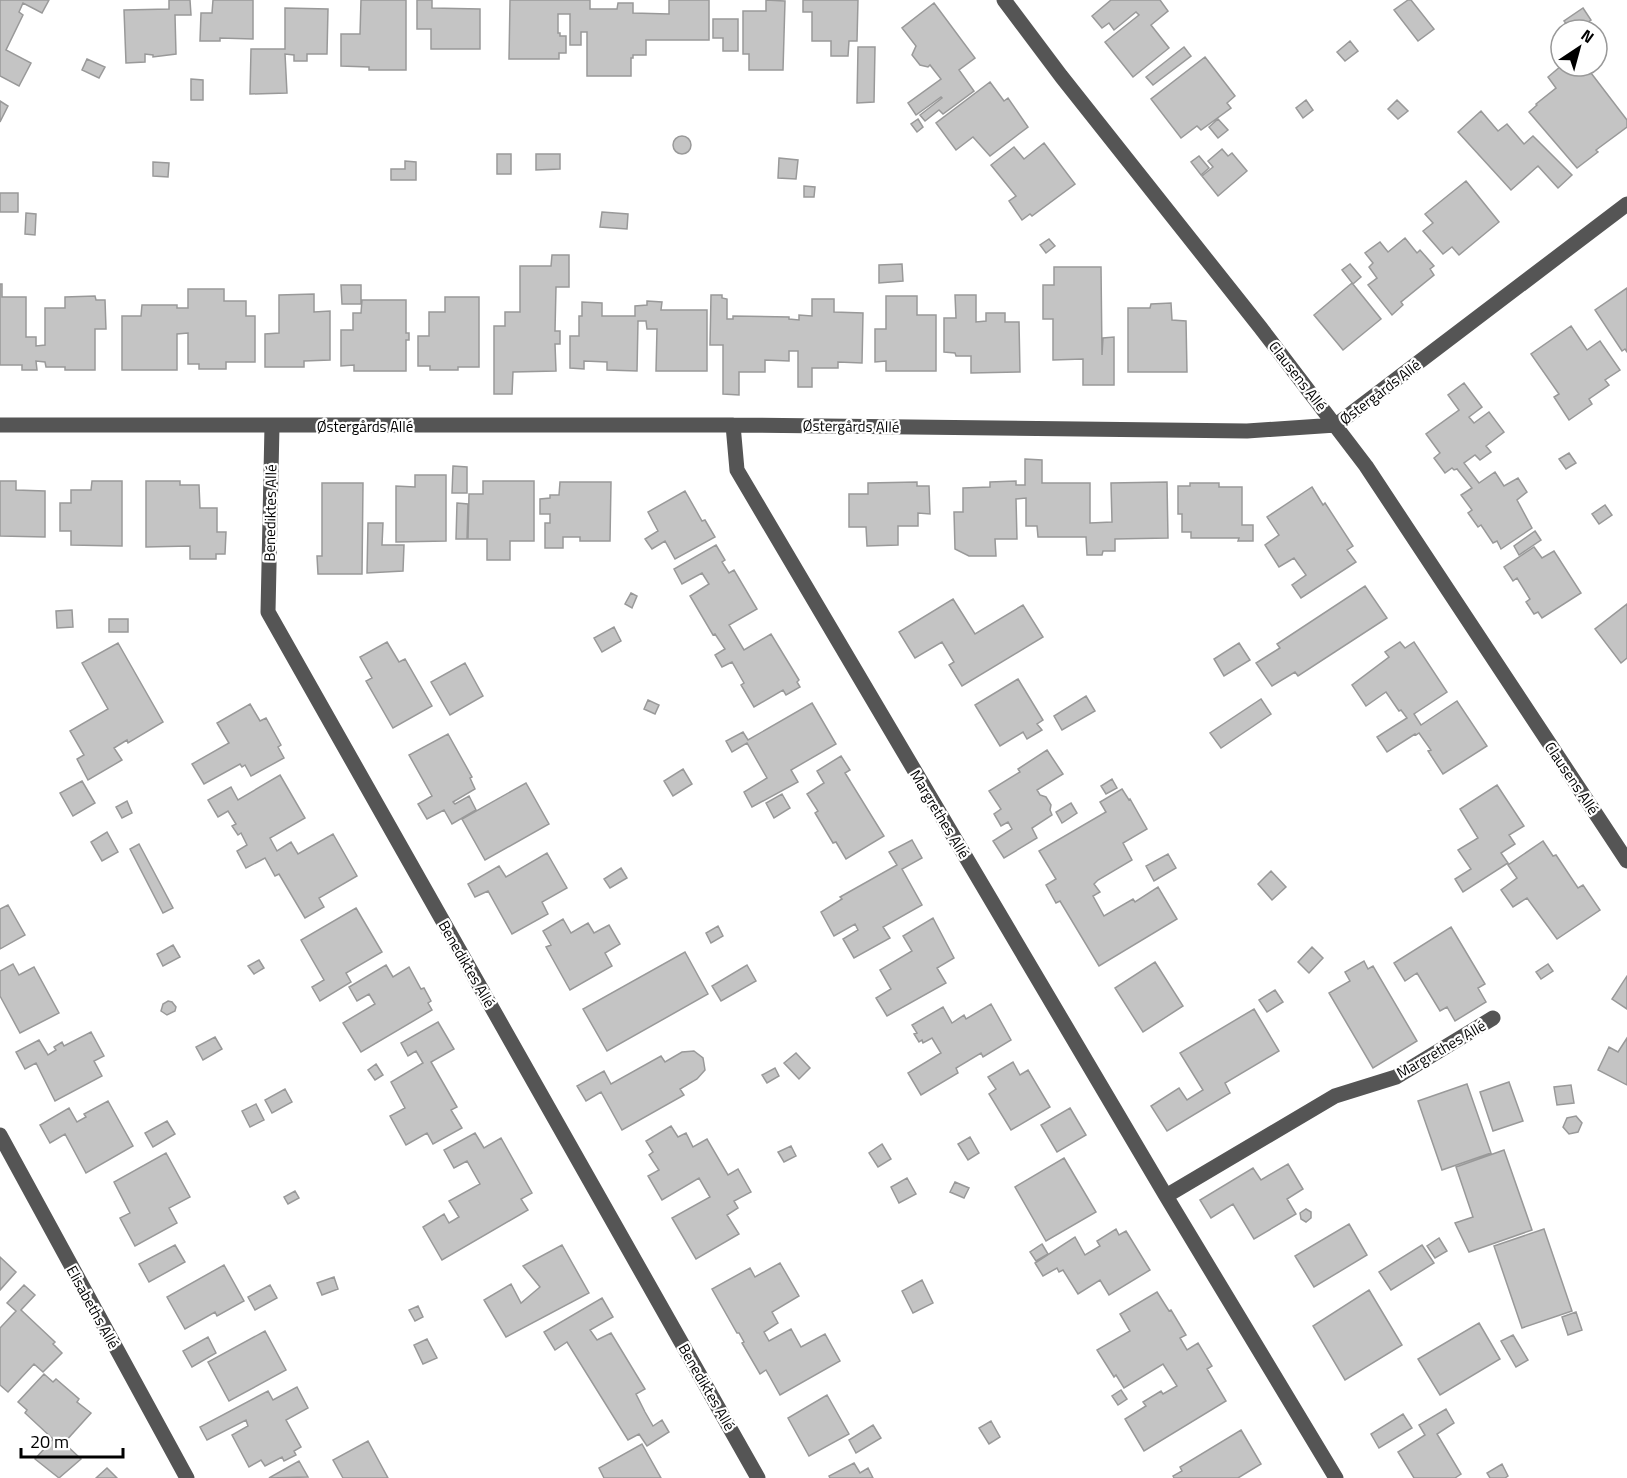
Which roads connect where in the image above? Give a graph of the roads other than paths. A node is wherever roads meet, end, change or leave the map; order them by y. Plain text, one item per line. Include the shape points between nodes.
1 (1005, 0) edge
2 (1627, 204) edge
3 (0, 425) edge
4 (734, 425) junction
5 (1336, 425) junction
6 (272, 426) junction
7 (1627, 861) edge
8 (1493, 1018) dead end
9 (0, 1135) edge
10 (1166, 1196) junction
11 (187, 1478) edge
12 (758, 1478) edge
13 (1336, 1478) edge

1 - 5 street, Clausens Allé
2 - 5 street, Østergårds Allé
3 - 6 street, Østergårds Allé
4 - 5 street, Østergårds Allé via 1247,431
4 - 6 street, Østergårds Allé
4 - 10 street, Margrethes Allé via 737,470
5 - 7 street, Clausens Allé
6 - 12 street, Benediktes Allé via 268,612
8 - 10 street, Margrethes Allé via 1396,1077 1335,1096
9 - 11 street, Elisabeths Allé
10 - 13 street, Margrethes Allé

